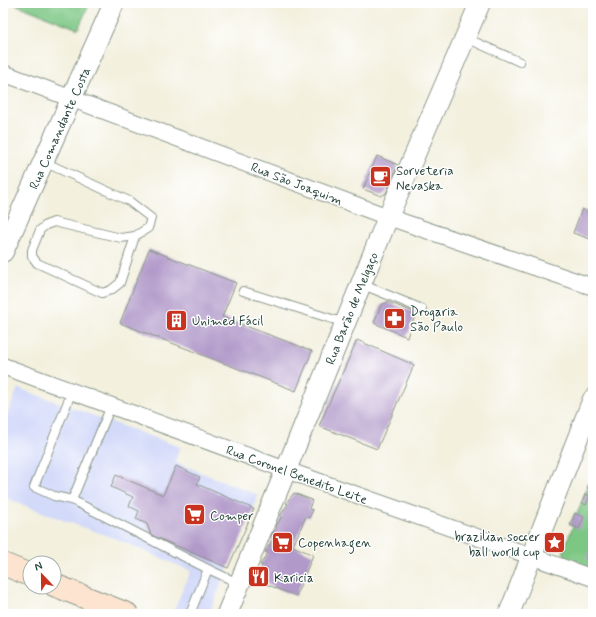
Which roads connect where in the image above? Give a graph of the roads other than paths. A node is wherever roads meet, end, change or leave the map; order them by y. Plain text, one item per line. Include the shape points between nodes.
1 (114, 3) edge
2 (478, 4) edge
3 (465, 38) junction
4 (520, 62) dead end
5 (3, 73) edge
6 (73, 98) junction
7 (43, 161) junction
8 (388, 217) junction
9 (135, 236) junction
10 (3, 252) edge
11 (361, 284) junction
12 (593, 288) edge
13 (243, 291) dead end
14 (422, 309) dead end
15 (345, 323) junction
16 (3, 366) edge
17 (72, 391) junction
18 (593, 399) edge
19 (111, 406) junction
20 (286, 470) junction
21 (72, 500) junction
22 (531, 557) junction
23 (3, 564) edge
24 (208, 569) junction
25 (22, 572) edge
26 (593, 578) edge
27 (240, 584) junction
28 (62, 588) edge
29 (127, 614) edge
30 (190, 614) edge
31 (227, 614) edge
32 (509, 614) edge

1 - 6 street, Rua Comandante Costa
2 - 3 street, Rua Barão de Melgaço
3 - 4 lane
3 - 8 street, Rua Barão de Melgaço
5 - 6 street, Rua São Joaquim
6 - 7 street, Rua Comandante Costa
6 - 8 street, Rua São Joaquim
7 - 9 lane via 129,201 151,218 148,228
7 - 10 street, Rua Comandante Costa
8 - 11 street, Rua Barão de Melgaço
8 - 12 street, Rua São Joaquim
9 - 9 lane via 121,238 54,222 40,230 32,256 37,263 102,293 120,283
11 - 14 lane
11 - 15 street, Rua Barão de Melgaço
13 - 15 lane
15 - 20 street, Rua Barão de Melgaço
16 - 17 street, Rua Coronel Benedito Leite
17 - 19 street, Rua Coronel Benedito Leite
17 - 21 lane via 34,487 54,496
18 - 22 street
19 - 20 street, Rua Coronel Benedito Leite
19 - 21 lane
20 - 22 street, Rua Coronel Benedito Leite
20 - 27 street, Rua Barão de Melgaço
21 - 24 lane
22 - 26 street, Rua Coronel Benedito Leite
22 - 32 street
23 - 25 main road
24 - 27 lane
24 - 30 lane
27 - 31 street, Rua Barão de Melgaço
28 - 29 main road

